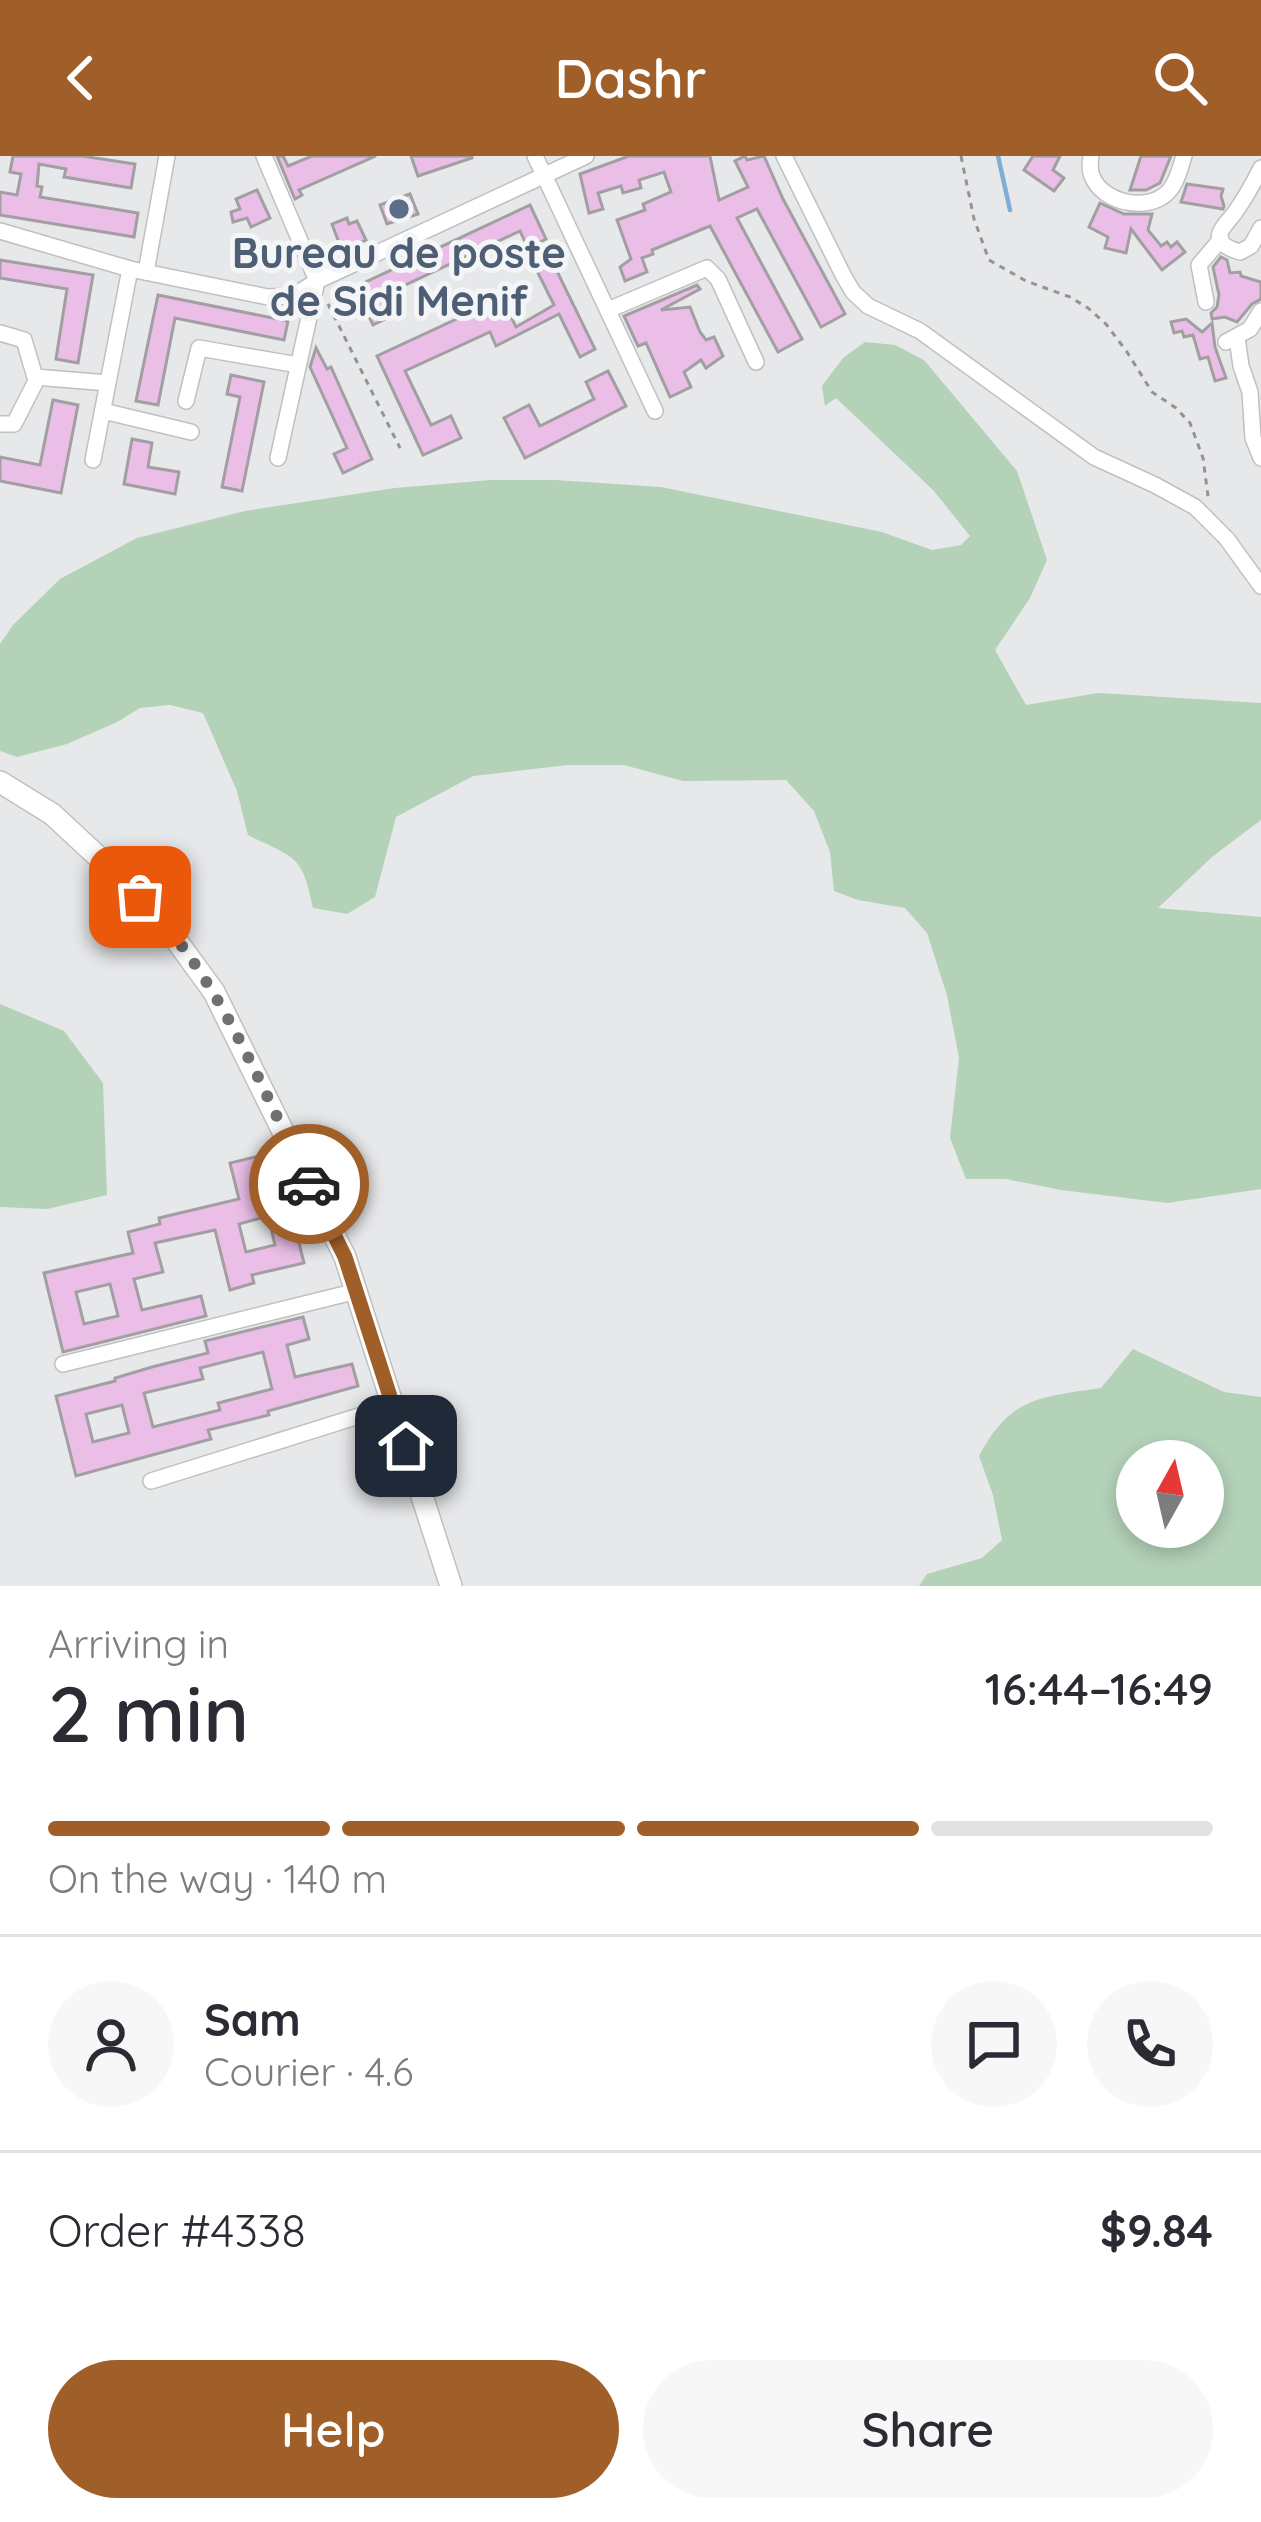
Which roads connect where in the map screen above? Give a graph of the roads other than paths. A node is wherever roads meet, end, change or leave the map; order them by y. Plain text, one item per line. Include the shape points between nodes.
1 (167, 156) edge
2 (264, 156) edge
3 (535, 156) edge
4 (586, 156) edge
5 (784, 156) edge
6 (1091, 156) edge
7 (1184, 156) edge
8 (1261, 168) edge
9 (545, 177) junction
10 (1261, 228) edge
11 (0, 231) edge
12 (1221, 239) junction
13 (138, 271) junction
14 (317, 281) junction
15 (1206, 302) dead end
16 (608, 310) junction
17 (1261, 311) edge
18 (0, 334) edge
19 (756, 362) dead end
20 (298, 365) junction
21 (38, 377) junction
22 (108, 383) junction
23 (186, 401) dead end
24 (103, 410) junction
25 (655, 411) dead end
26 (0, 424) edge
27 (191, 432) dead end
28 (278, 458) dead end
29 (1261, 458) edge
30 (93, 460) dead end
31 (1261, 586) edge
32 (0, 782) edge
33 (357, 1291) junction
34 (63, 1364) dead end
35 (394, 1405) junction
36 (151, 1481) dead end
37 (452, 1586) edge

1 - 13 street
2 - 14 street
3 - 9 street
4 - 9 street
5 - 31 street via 853,292 868,306 920,331 1094,458 1206,516
6 - 7 street via 1100,189 1139,204 1165,196
8 - 12 street via 1222,225
9 - 14 street
9 - 16 street
10 - 12 street via 1240,252
11 - 13 street
12 - 15 street via 1199,265
13 - 14 street via 268,297 293,296
13 - 22 street
14 - 20 street
16 - 19 street via 707,268
16 - 25 street
17 - 29 street via 1232,340
18 - 21 street via 24,340
20 - 23 street via 199,348
20 - 28 street
21 - 22 street
21 - 26 street via 14,424
22 - 24 street
24 - 27 street
24 - 30 street
32 - 33 main road via 52,814 122,879 214,992
33 - 34 street
33 - 35 main road
35 - 36 street
35 - 37 main road

